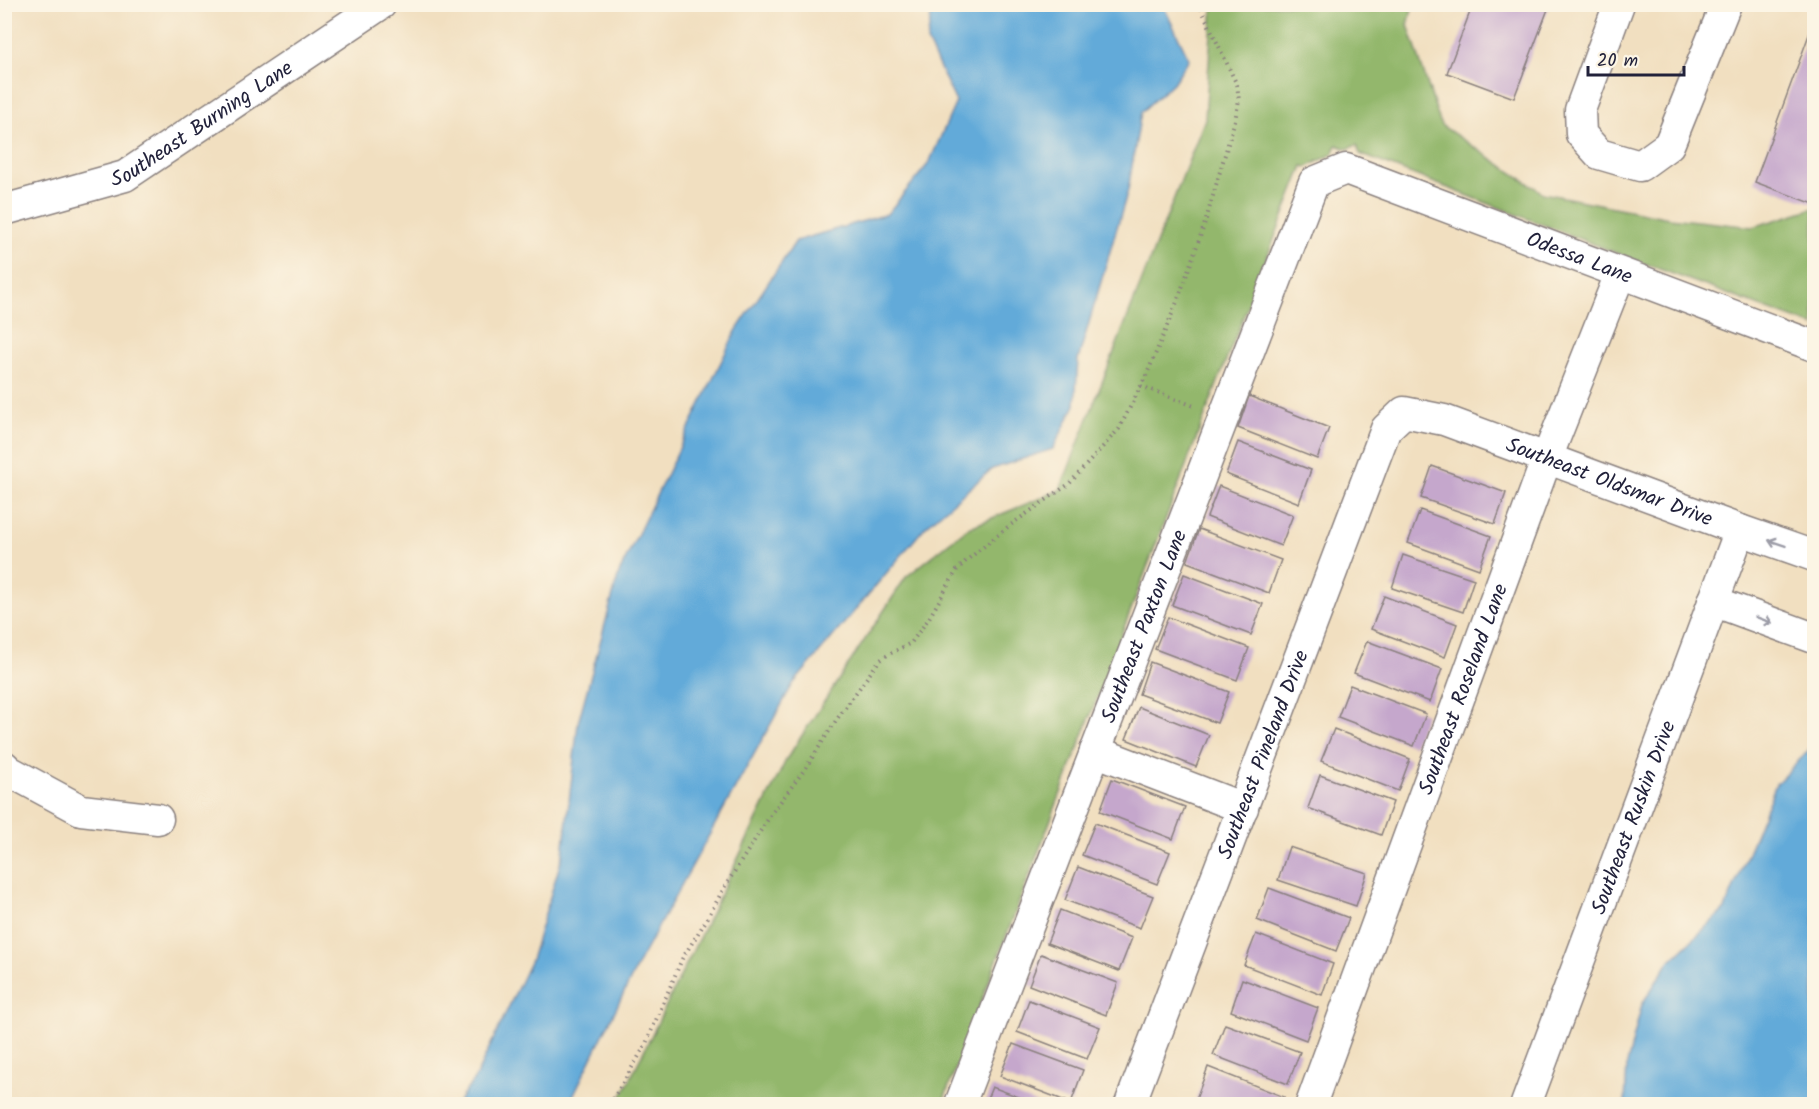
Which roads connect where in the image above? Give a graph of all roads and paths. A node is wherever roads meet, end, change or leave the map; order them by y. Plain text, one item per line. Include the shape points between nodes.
1 (381, 4) edge
2 (1199, 4) edge
3 (1619, 4) edge
4 (1726, 4) edge
5 (1346, 168) joint
6 (4, 210) edge
7 (1620, 274) junction
8 (1815, 346) edge
9 (1141, 386) junction
10 (1404, 412) joint
11 (1222, 418) junction
12 (1548, 458) junction
13 (1740, 530) junction
14 (1815, 556) edge
15 (1713, 601) junction
16 (1815, 639) edge
17 (1095, 751) junction
18 (4, 766) edge
19 (1242, 808) junction
20 (158, 819) dead end
21 (610, 1104) edge
22 (960, 1104) edge
23 (1130, 1104) edge
24 (1311, 1104) edge
25 (1526, 1104) edge

1 - 6 street, Southeast Burning Lane via 125,176
2 - 9 path via 1233,76 1239,100 1205,223
3 - 4 street via 1580,110 1581,134 1599,154 1640,166 1669,145
5 - 7 street, Odessa Lane
5 - 11 street, Southeast Paxton Lane via 1314,182
7 - 8 street, Odessa Lane
7 - 12 street, Southeast Roseland Lane
9 - 11 path
9 - 21 path via 1119,429 1086,467 1069,484 966,560 911,643 879,661 724,888 682,959 645,1046
10 - 12 street, Southeast Oldsmar Drive via 1444,420
10 - 19 street, Southeast Pineland Drive via 1386,429
11 - 17 street, Southeast Paxton Lane
12 - 13 street, Southeast Oldsmar Drive
12 - 24 street, Southeast Roseland Lane
14 -> 13 street, Southeast Oldsmar Drive
13 - 15 street, Southeast Ruskin Drive
15 -> 16 street
15 - 25 street, Southeast Ruskin Drive
17 - 19 street
17 - 22 street, Southeast Paxton Lane
18 - 20 street via 81,810
19 - 23 street, Southeast Pineland Drive

